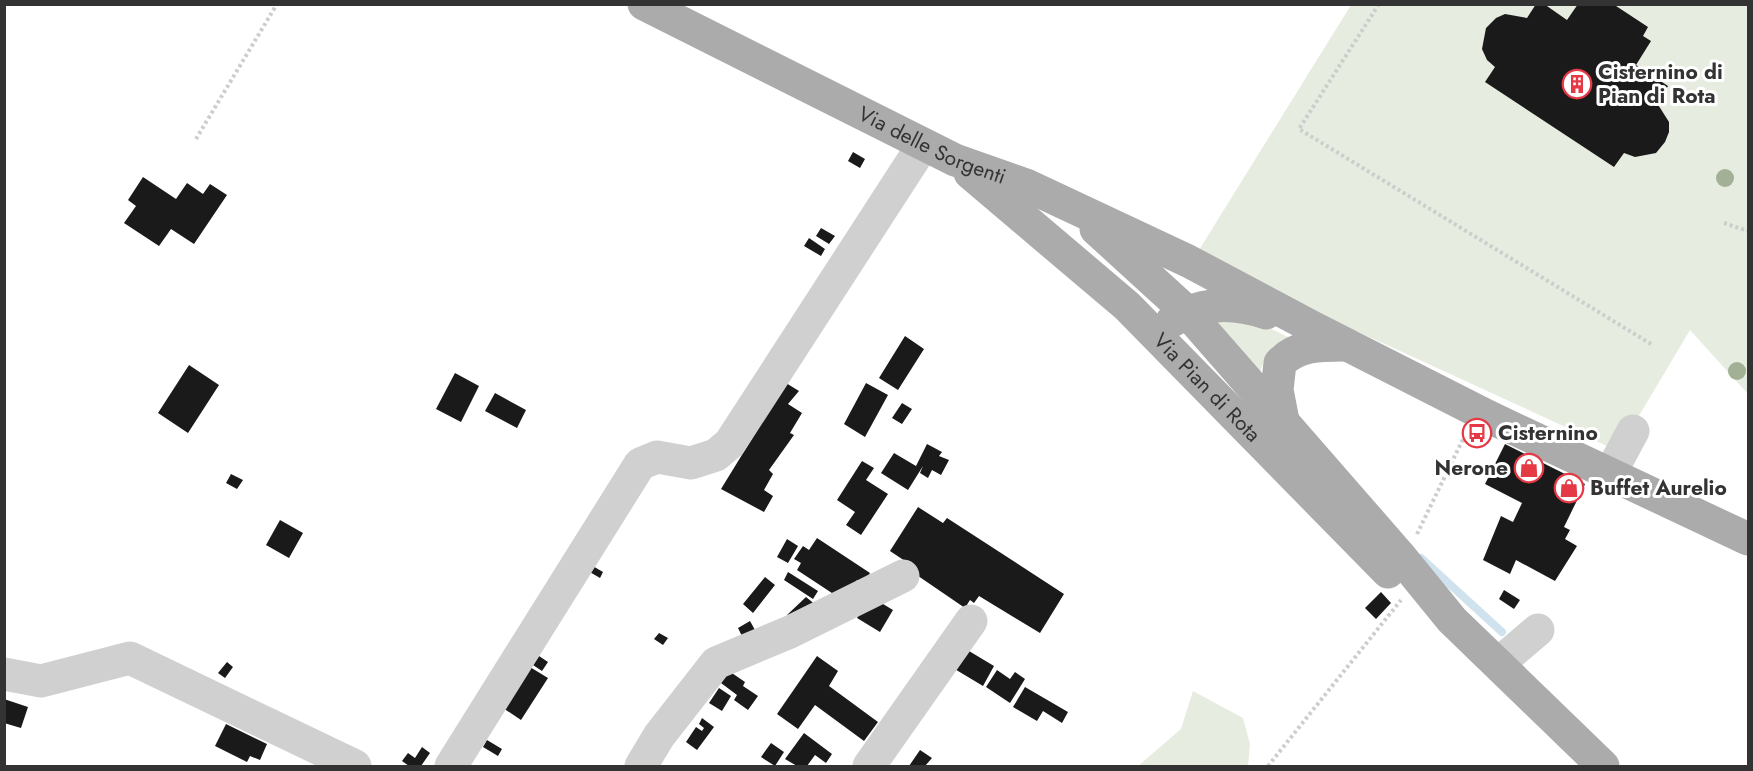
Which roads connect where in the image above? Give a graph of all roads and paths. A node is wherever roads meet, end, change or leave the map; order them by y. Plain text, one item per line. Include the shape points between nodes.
1 (277, 4) edge
2 (644, 4) edge
3 (1379, 4) edge
4 (196, 139) dead end
5 (923, 145) junction
6 (955, 160) junction
7 (1074, 209) junction
8 (1724, 223) dead end
9 (1749, 231) edge
10 (1224, 280) junction
11 (1180, 306) junction
12 (1314, 328) junction
13 (1153, 334) junction
14 (1651, 344) dead end
15 (1350, 345) junction
16 (1283, 420) junction
17 (1467, 430) dead end
18 (1633, 432) dead end
19 (1611, 472) junction
20 (1415, 538) dead end
21 (1749, 539) edge
22 (903, 576) dead end
23 (1409, 590) junction
24 (1452, 620) junction
25 (971, 621) dead end
26 (1538, 630) dead end
27 (1498, 664) junction
28 (4, 674) edge
29 (355, 766) edge
30 (451, 766) edge
31 (641, 766) edge
32 (869, 766) edge
33 (1268, 766) edge
34 (1603, 766) edge

1 - 4 path
2 - 5 main road, Via delle Sorgenti
3 - 14 path via 1299,129
5 - 6 main road, Via delle Sorgenti
5 - 30 lane via 730,443 716,456 691,463 657,458 640,464
6 - 7 main road, Via delle Sorgenti via 1026,185
6 - 13 main road, Via Pian di Rota via 1127,306
7 - 10 main road, Via delle Sorgenti
7 - 11 main road, Via Pian di Rota
8 - 9 path
10 - 11 main road via 1208,281
10 - 12 main road, Via delle Sorgenti
11 - 12 main road, Via delle Sorgenti via 1229,305
11 - 13 main road via 1166,307
11 - 16 main road, Via Pian di Rota
12 - 15 main road, Via delle Sorgenti
13 - 23 main road, Via Pian di Rota
15 - 16 main road, Via Pian di Rota via 1311,346 1280,363 1277,390
15 - 19 main road, Via delle Sorgenti via 1487,416
16 - 24 main road, Via Pian di Rota
17 - 20 path
18 - 19 lane
19 - 21 main road, Via delle Sorgenti
22 - 31 lane via 790,632 716,663 659,736
23 - 24 main road, Via Pian di Rota
23 - 33 path
24 - 27 main road, Via Pian di Rota
25 - 32 lane
26 - 27 lane
27 - 34 main road, Via Pian di Rota
28 - 29 lane via 41,681 130,658

